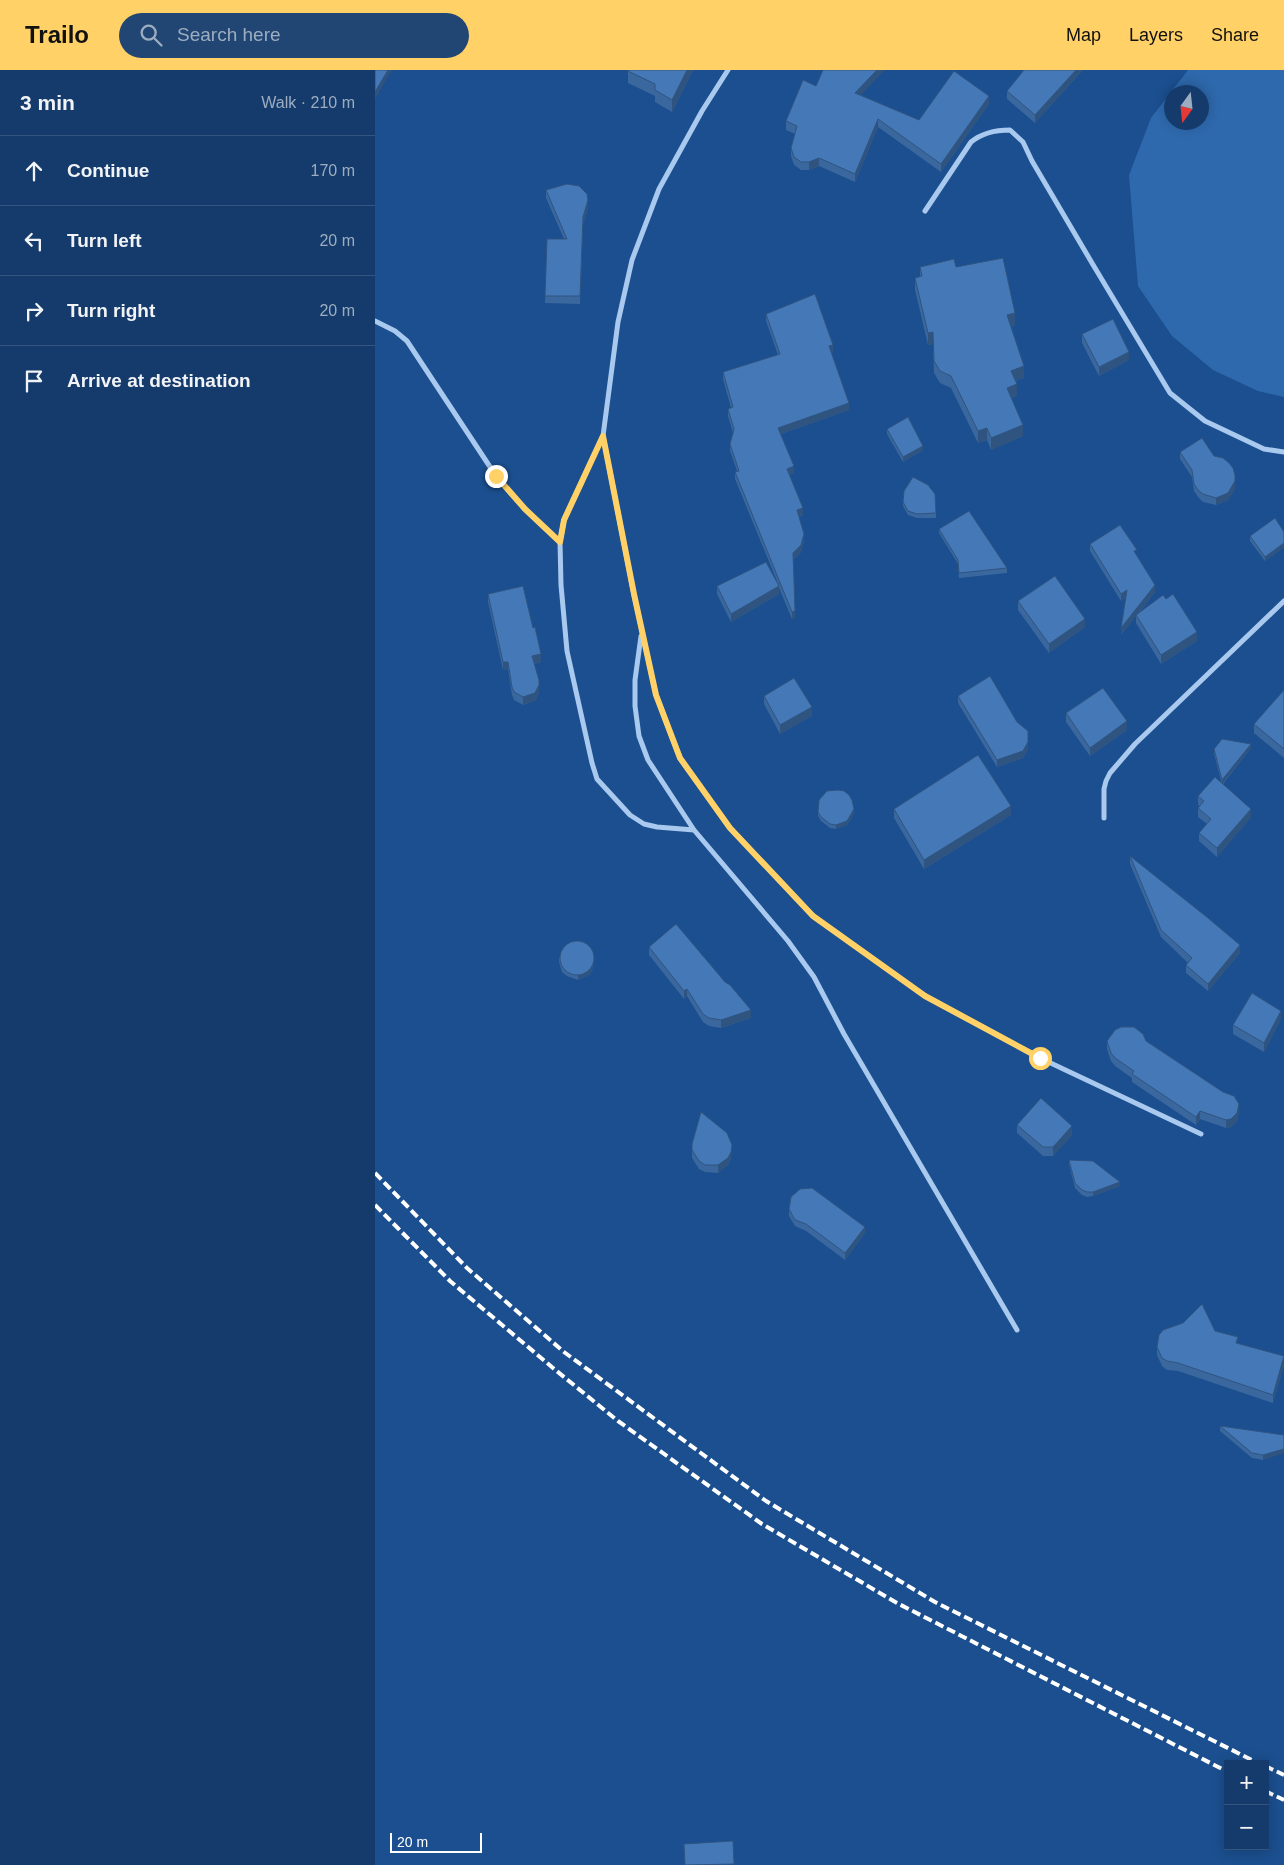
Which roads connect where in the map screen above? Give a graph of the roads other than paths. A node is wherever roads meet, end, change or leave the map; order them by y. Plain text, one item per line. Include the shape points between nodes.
1 (728, 70) edge
2 (925, 211) dead end
3 (375, 321) edge
4 (603, 436) junction
5 (1284, 452) edge
6 (560, 542) junction
7 (1284, 601) edge
8 (642, 633) junction
9 (1104, 818) dead end
10 (694, 830) junction
11 (1201, 1134) dead end
12 (1017, 1330) dead end

1 - 4 street via 659,189 632,260 617,322
2 - 5 street via 971,142 980,135 1010,130 1023,142 1170,393 1205,421 1264,449
3 - 6 street via 407,341 496,476
4 - 6 street via 564,520
4 - 8 street
6 - 10 street via 567,651 597,779 630,815 645,824 657,828
7 - 9 street via 1135,744 1107,781
8 - 10 street via 635,680 639,736 647,760
8 - 11 street via 656,695 680,758 730,828 813,916 925,996 1040,1058
10 - 12 street via 788,941 814,977

